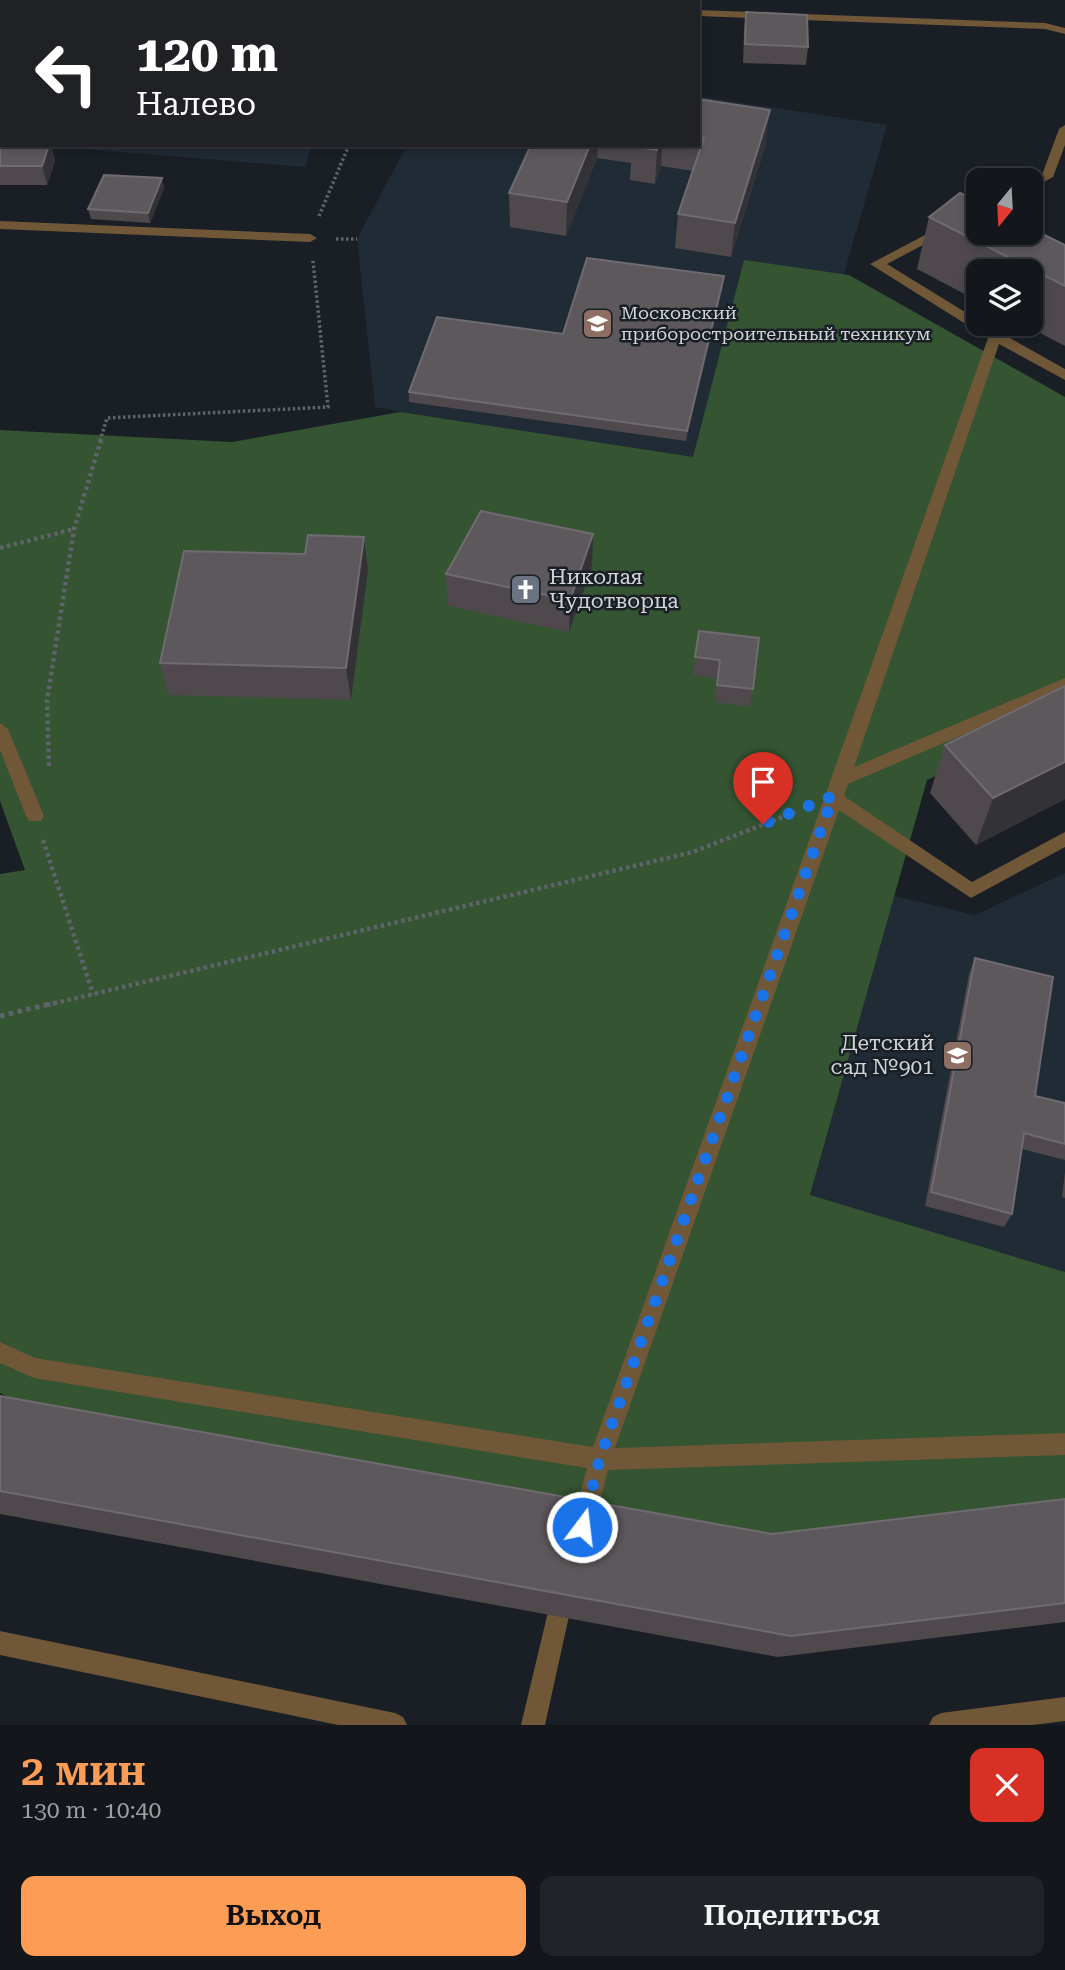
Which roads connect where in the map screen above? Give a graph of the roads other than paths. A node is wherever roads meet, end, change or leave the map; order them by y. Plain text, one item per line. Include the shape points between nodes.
1 (700, 13) edge
2 (1065, 31) edge
3 (1065, 129) edge
4 (1043, 180) edge
5 (966, 217) edge
6 (0, 225) edge
7 (310, 238) road end
8 (966, 318) edge
9 (995, 336) joint
10 (1065, 375) edge
11 (1065, 684) edge
12 (0, 729) edge
13 (837, 788) junction
14 (35, 816) road end
15 (1065, 839) edge
16 (0, 1352) edge
17 (1065, 1444) edge
18 (600, 1458) junction
19 (582, 1527) edge
20 (558, 1616) edge
21 (0, 1643) edge
22 (1065, 1709) edge
23 (395, 1725) edge
24 (533, 1725) edge
25 (941, 1725) edge

1 - 2 lane via 1045,26
3 - 4 lane via 1048,177
5 - 8 lane via 877,264
6 - 7 lane
9 - 10 lane
9 - 13 lane
11 - 13 lane
12 - 14 lane
13 - 15 lane via 971,891
13 - 18 lane
16 - 18 lane via 34,1367
17 - 18 lane
18 - 19 lane
20 - 24 lane
21 - 23 lane
22 - 25 lane

